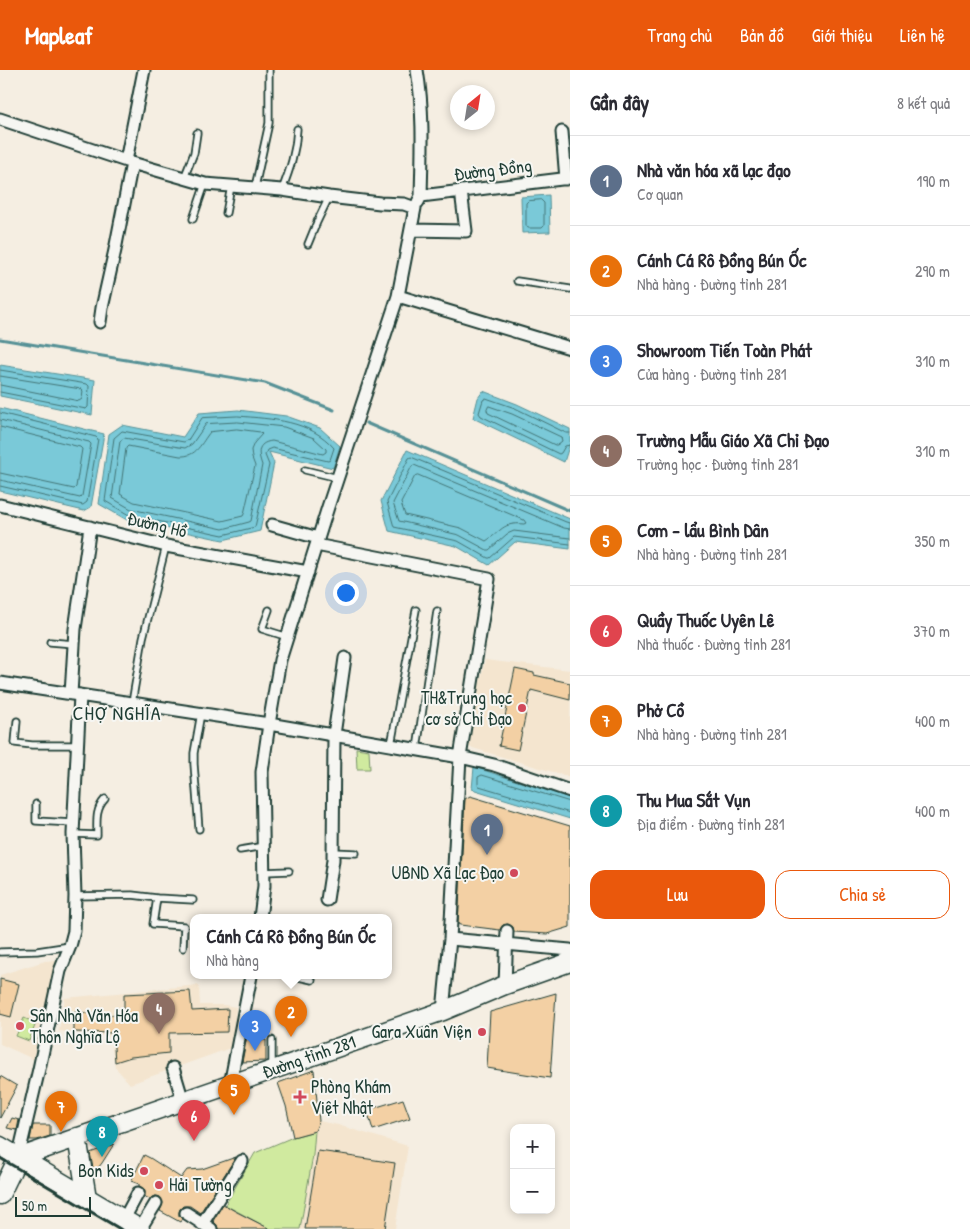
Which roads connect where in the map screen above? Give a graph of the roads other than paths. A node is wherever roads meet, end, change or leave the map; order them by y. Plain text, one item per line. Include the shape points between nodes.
1 (144, 70) edge
2 (269, 70) edge
3 (417, 70) edge
4 (0, 119) edge
5 (297, 129) dead end
6 (562, 132) dead end
7 (197, 133) dead end
8 (129, 162) junction
9 (184, 178) junction
10 (568, 179) edge
11 (205, 184) junction
12 (231, 186) junction
13 (255, 187) junction
14 (282, 190) junction
15 (461, 192) junction
16 (421, 196) junction
17 (329, 197) junction
18 (415, 208) junction
19 (226, 213) dead end
20 (194, 219) dead end
21 (411, 230) junction
22 (308, 244) dead end
23 (517, 281) dead end
24 (570, 289) edge
25 (398, 296) junction
26 (100, 322) dead end
27 (570, 348) edge
28 (305, 470) dead end
29 (338, 478) junction
30 (0, 505) edge
31 (272, 525) dead end
32 (90, 527) junction
33 (317, 542) junction
34 (166, 546) junction
35 (308, 572) junction
36 (269, 610) dead end
37 (416, 610) dead end
38 (437, 612) dead end
39 (288, 637) junction
40 (50, 642) dead end
41 (74, 644) junction
42 (345, 658) dead end
43 (0, 683) edge
44 (76, 695) junction
45 (132, 703) junction
46 (201, 714) junction
47 (16, 721) dead end
48 (269, 724) junction
49 (334, 735) junction
50 (77, 745) junction
51 (391, 745) junction
52 (417, 749) junction
53 (460, 756) junction
54 (570, 791) edge
55 (105, 799) dead end
56 (36, 804) dead end
57 (73, 829) junction
58 (199, 829) dead end
59 (264, 846) junction
60 (240, 850) dead end
61 (333, 852) junction
62 (356, 853) dead end
63 (289, 871) dead end
64 (264, 872) junction
65 (75, 896) junction
66 (157, 898) junction
67 (193, 900) dead end
68 (327, 900) dead end
69 (260, 914) edge
70 (507, 931) dead end
71 (450, 939) junction
72 (508, 945) junction
73 (70, 946) junction
74 (184, 948) dead end
75 (570, 950) edge
76 (0, 952) edge
77 (570, 962) edge
78 (250, 979) edge
79 (308, 979) edge
80 (312, 980) dead end
81 (505, 985) junction
82 (443, 1011) junction
83 (272, 1040) dead end
84 (173, 1068) dead end
85 (272, 1070) junction
86 (230, 1085) junction
87 (183, 1101) junction
88 (77, 1137) junction
89 (0, 1146) edge
90 (18, 1158) junction
91 (242, 1161) dead end
92 (138, 1193) dead end
93 (0, 1195) edge
94 (87, 1198) junction
95 (156, 1203) dead end
96 (186, 1213) dead end
97 (124, 1219) junction
98 (206, 1227) edge
99 (140, 1229) edge

1 - 8 street
2 - 13 lane via 269,123
3 - 16 street via 422,143
4 - 8 street
5 - 14 lane via 292,163
6 - 10 street
7 - 9 lane via 194,153
8 - 9 street
8 - 26 street
9 - 11 street
10 - 15 street, Đường Đồng
11 - 12 street
11 - 20 lane
12 - 13 street
12 - 19 lane
13 - 14 street
14 - 17 street
15 - 16 street, Đường Đồng
15 - 21 street via 466,231
16 - 18 street
17 - 18 street via 404,204
17 - 22 lane
18 - 21 street
21 - 25 street
23 - 24 lane
25 - 27 street
25 - 29 street
28 - 29 lane
29 - 33 street
30 - 32 street, Đường Hồ
31 - 33 street
32 - 34 street, Đường Hồ
32 - 41 street
33 - 35 street
33 - 53 street via 489,579
34 - 35 street, Đường Hồ
34 - 45 lane via 142,638
35 - 39 street
36 - 39 lane via 262,629
37 - 51 lane
38 - 52 lane
39 - 48 street via 280,660
40 - 41 lane
41 - 44 street
42 - 49 street
43 - 44 street
44 - 45 street
44 - 50 street
45 - 46 street
46 - 48 street
46 - 58 lane via 194,753
47 - 50 lane via 15,742
48 - 49 street
48 - 59 street via 262,772
49 - 51 street
49 - 61 street
50 - 57 street
51 - 52 street
52 - 53 street
53 - 54 street via 542,775
53 - 71 street
55 - 57 lane via 99,805 97,835
56 - 57 lane via 36,821
57 - 65 street
59 - 60 lane
59 - 64 street
61 - 62 lane
61 - 68 street
63 - 64 lane
64 - 69 street
65 - 66 lane
65 - 73 street
66 - 67 lane
66 - 74 lane via 153,924 184,926
70 - 72 street
71 - 72 street
71 - 82 street
72 - 75 street
72 - 81 street
73 - 76 lane
73 - 90 street via 60,971
77 - 81 main road, Đường tỉnh 281
78 - 86 street
79 - 80 lane
81 - 82 main road, Đường tỉnh 281
82 - 85 main road, Đường tỉnh 281
83 - 85 lane
84 - 87 street
85 - 86 main road, Đường tỉnh 281
86 - 87 main road, Đường tỉnh 281
87 - 88 main road, Đường tỉnh 281
88 - 90 main road, Đường tỉnh 281
88 - 94 main road
89 - 90 main road
90 - 93 main road
90 - 94 main road
91 - 98 street
92 - 97 street
94 - 97 main road
95 - 99 street
96 - 98 street
97 - 99 main road

